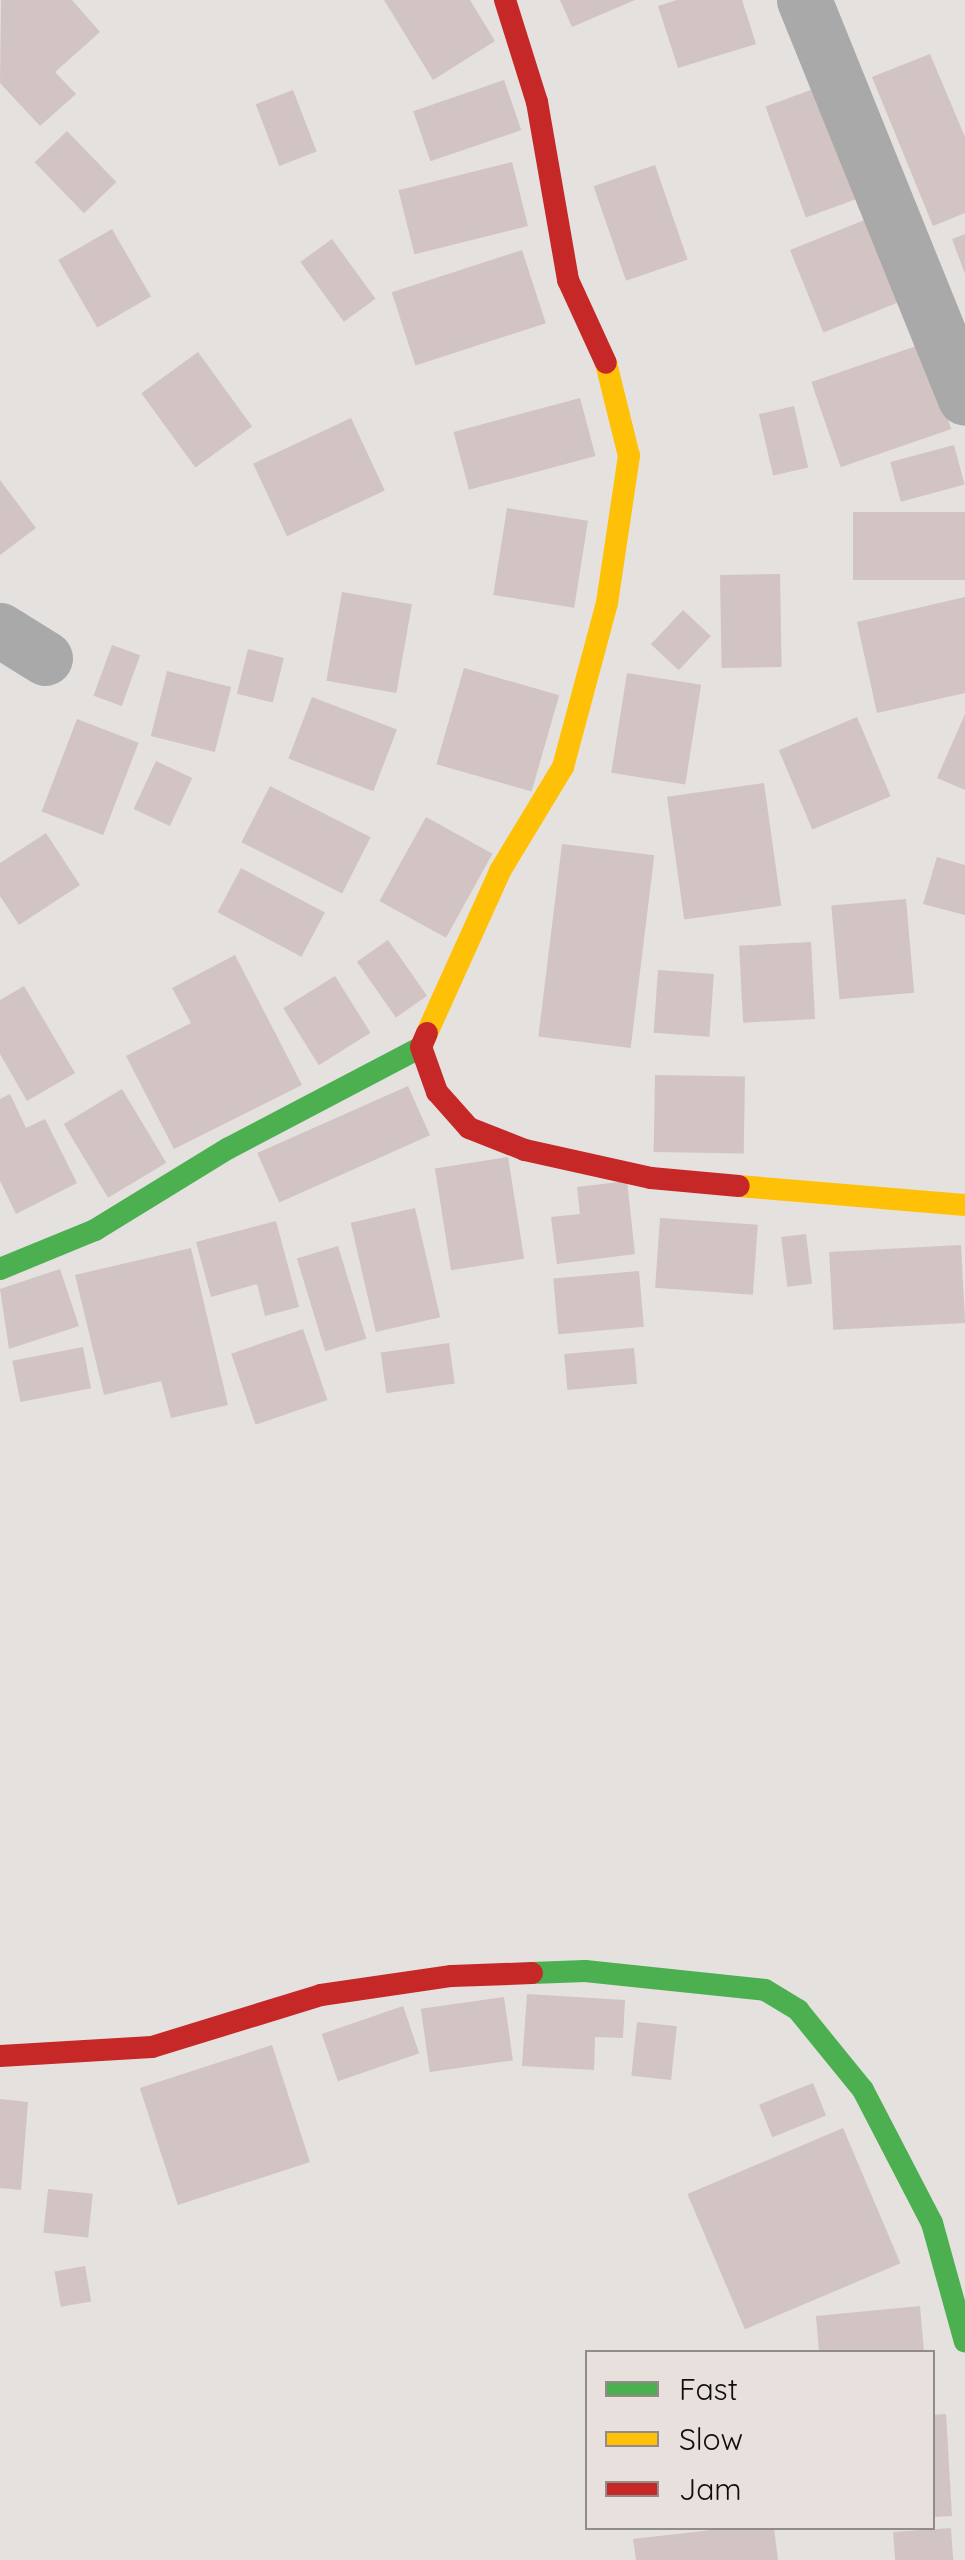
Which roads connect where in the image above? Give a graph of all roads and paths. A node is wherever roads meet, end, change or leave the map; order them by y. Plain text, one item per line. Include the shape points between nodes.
1 (504, 0) edge
2 (804, 0) edge
3 (965, 398) edge
4 (421, 1047) junction
5 (965, 1205) edge
6 (0, 1269) edge
7 (0, 2056) edge
8 (965, 2342) edge

1 - 4 street via 537,102 568,280 606,363 629,456 607,602 563,767 500,870
2 - 3 street
4 - 5 street via 437,1092 469,1128 524,1150 651,1178
4 - 6 street via 229,1148 96,1230
7 - 8 street via 152,2047 322,1996 452,1976 586,1971 765,1990 798,2010 863,2090 932,2223

